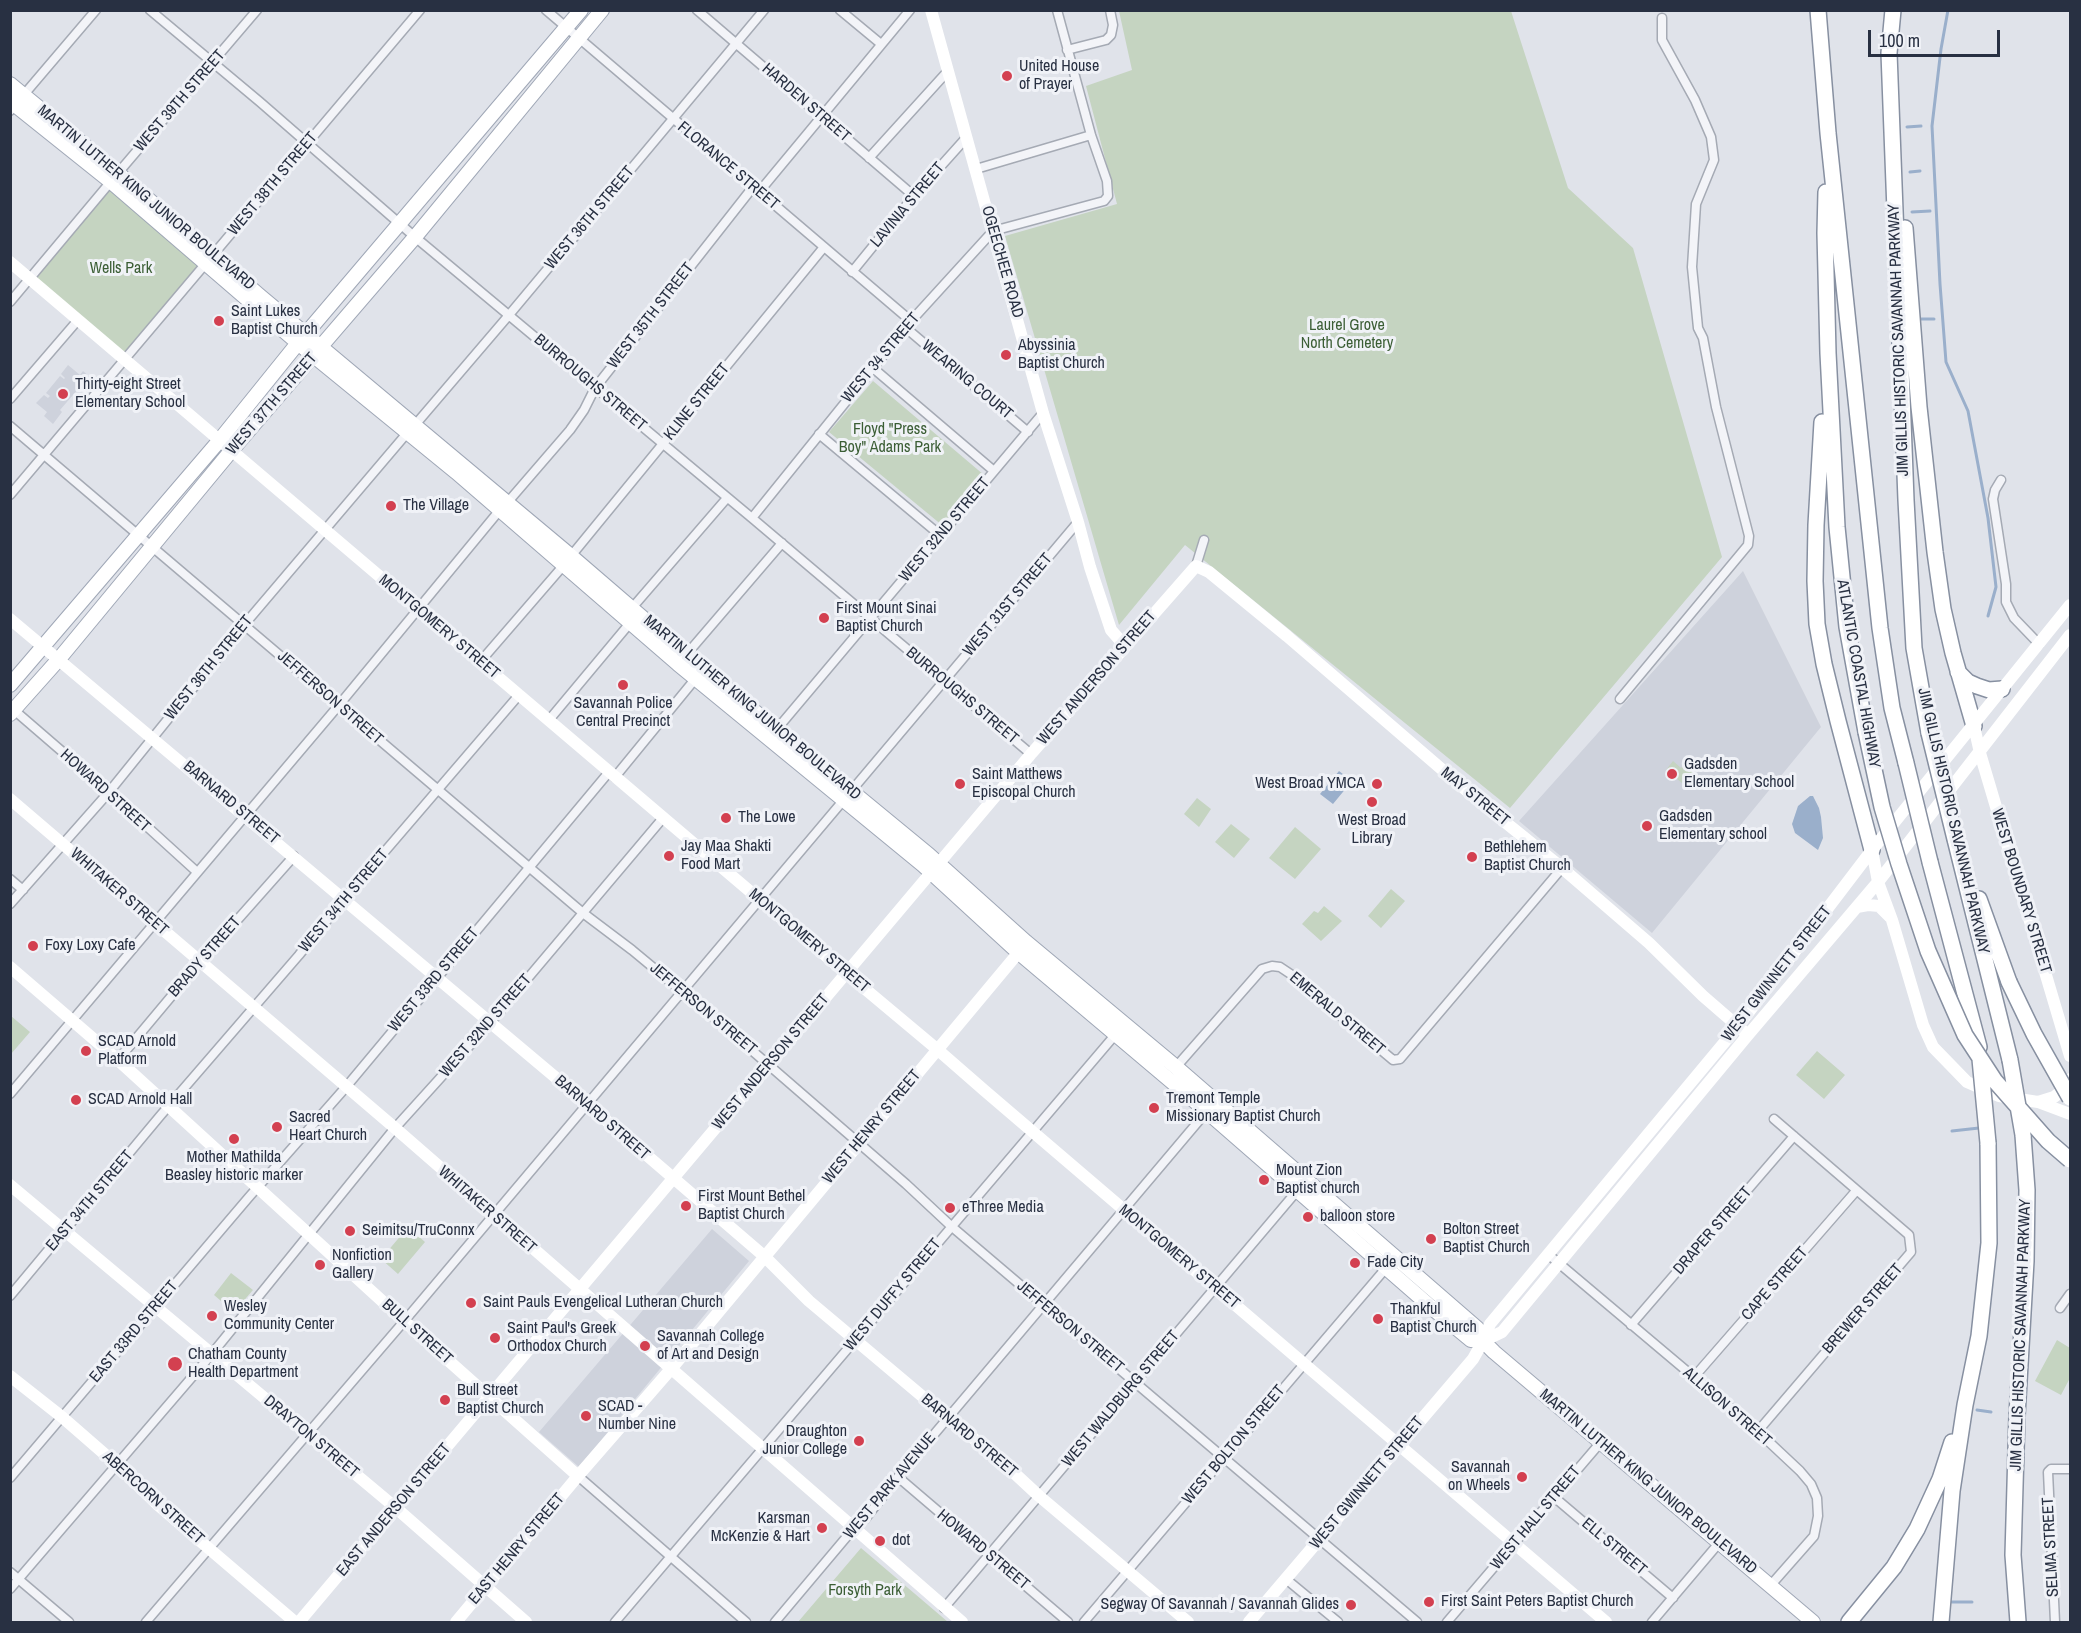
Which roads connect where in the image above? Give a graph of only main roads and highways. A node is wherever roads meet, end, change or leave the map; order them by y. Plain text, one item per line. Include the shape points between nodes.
1 (581, 10) edge
2 (602, 10) edge
3 (1818, 10) edge
4 (1893, 10) edge
5 (933, 11) edge
6 (10, 84) edge
7 (15, 103) edge
8 (1828, 133) junction
9 (1893, 167) junction
10 (10, 262) edge
11 (302, 339) junction
12 (317, 351) junction
13 (1828, 353) junction
14 (219, 441) junction
15 (231, 451) junction
16 (567, 561) junction
17 (1196, 566) joint
18 (2070, 605) edge
19 (10, 619) edge
20 (2070, 635) edge
21 (1125, 646) junction
22 (44, 647) junction
23 (59, 659) junction
24 (1958, 672) junction
25 (10, 685) edge
26 (2002, 689) junction
27 (12, 712) edge
28 (1974, 726) junction
29 (1980, 753) junction
30 (846, 796) junction
31 (10, 799) edge
32 (1956, 844) junction
33 (1872, 850) junction
34 (935, 869) junction
35 (1878, 882) junction
36 (1857, 907) junction
37 (1892, 920) junction
38 (1023, 948) junction
39 (10, 967) edge
40 (846, 973) junction
41 (1738, 1026) junction
42 (1748, 1035) junction
43 (938, 1050) junction
44 (2070, 1056) edge
45 (2070, 1079) edge
46 (2070, 1098) edge
47 (2038, 1102) junction
48 (1210, 1107) junction
49 (2070, 1114) edge
50 (2070, 1160) edge
51 (672, 1178) junction
52 (10, 1185) edge
53 (764, 1256) junction
54 (580, 1291) junction
55 (1484, 1341) junction
56 (671, 1370) junction
57 (10, 1376) edge
58 (488, 1396) junction
59 (1965, 1405) junction
60 (1400, 1444) junction
61 (578, 1476) junction
62 (396, 1508) junction
63 (485, 1588) junction
64 (297, 1623) edge
65 (456, 1623) edge
66 (526, 1623) edge
67 (962, 1623) edge
68 (1188, 1623) edge
69 (1249, 1623) edge
70 (1606, 1623) edge
71 (1813, 1623) edge
72 (1849, 1623) edge
73 (1941, 1623) edge
74 (2016, 1623) edge

1 - 11 main road, WEST 37TH STREET
2 - 12 main road, WEST 37TH STREET
3 - 8 highway, JIM GILLIS HISTORIC SAVANNAH PARKWAY
4 - 9 highway, JIM GILLIS HISTORIC SAVANNAH PARKWAY via 1889,53
5 - 21 main road, OGEECHEE ROAD via 1043,413 1111,630
6 - 7 main road, MARTIN LUTHER KING JUNIOR BOULEVARD
7 - 11 main road, MARTIN LUTHER KING JUNIOR BOULEVARD via 114,177
8 - 13 highway, ATLANTIC COASTAL HIGHWAY
8 - 59 highway, JIM GILLIS HISTORIC SAVANNAH PARKWAY, bridge via 1865,498 1892,708 1979,1047 1988,1143 1989,1243 1979,1336
9 - 24 highway via 1904,222 1935,552
9 - 32 highway, JIM GILLIS HISTORIC SAVANNAH PARKWAY, bridge via 1914,648 1929,733
10 - 14 main road, MONTGOMERY STREET
11 - 12 main road, MARTIN LUTHER KING JUNIOR BOULEVARD
11 - 14 main road, WEST 37TH STREET
12 - 15 main road, WEST 37TH STREET
12 - 16 main road, MARTIN LUTHER KING JUNIOR BOULEVARD
13 - 33 highway via 1816,525 1817,624
13 - 50 highway, ATLANTIC COASTAL HIGHWAY, bridge via 1846,627 1882,807 1899,864 1928,951 1965,1035 1995,1081
14 - 15 main road, MONTGOMERY STREET
14 - 22 main road, WEST 37TH STREET
15 - 23 main road, WEST 37TH STREET
15 - 40 main road, MONTGOMERY STREET
16 - 30 main road, MARTIN LUTHER KING JUNIOR BOULEVARD via 630,623
16 - 30 main road, MARTIN LUTHER KING JUNIOR BOULEVARD via 632,608 777,729
17 - 21 main road, WEST ANDERSON STREET
17 - 41 main road, MAY STREET via 1209,572 1287,636 1562,868
18 - 26 main road, WEST GWINNETT STREET
19 - 22 main road, BARNARD STREET
20 - 29 main road, WEST GWINNETT STREET
21 - 34 main road, WEST ANDERSON STREET
22 - 23 main road, BARNARD STREET
22 - 25 main road, WEST 37TH STREET
23 - 27 main road, WEST 37TH STREET
23 - 51 main road, BARNARD STREET
24 - 26 highway via 1977,686
24 - 28 highway
26 - 28 main road, WEST GWINNETT STREET
28 - 29 main road, WEST BOUNDARY STREET
28 - 33 main road, WEST GWINNETT STREET
29 - 35 main road, WEST GWINNETT STREET
29 - 44 main road, WEST BOUNDARY STREET
30 - 34 main road, MARTIN LUTHER KING JUNIOR BOULEVARD
31 - 54 main road, WHITAKER STREET
32 - 46 highway, bridge via 2009,982
32 - 74 highway, JIM GILLIS HISTORIC SAVANNAH PARKWAY, bridge via 2010,1060 2023,1135 2026,1261 2016,1428
33 - 35 main road
33 - 41 main road, WEST GWINNETT STREET
34 - 38 main road, MARTIN LUTHER KING JUNIOR BOULEVARD
34 - 40 main road, WEST ANDERSON STREET
35 - 36 main road, WEST GWINNETT STREET
35 - 37 main road
36 - 37 main road via 1879,906
36 - 42 main road, WEST GWINNETT STREET
37 - 47 main road via 1933,1047 1967,1082 1999,1096
38 - 43 main road, WEST HENRY STREET
38 - 48 main road, MARTIN LUTHER KING JUNIOR BOULEVARD via 1115,1035
38 - 48 main road, MARTIN LUTHER KING JUNIOR BOULEVARD via 1176,1067
39 - 58 main road, BULL STREET
40 - 43 main road, MONTGOMERY STREET
40 - 51 main road, WEST ANDERSON STREET
41 - 42 main road, MAY STREET
41 - 55 main road, WEST GWINNETT STREET via 1490,1324
42 - 55 main road, WEST GWINNETT STREET via 1502,1332
43 - 53 main road, WEST HENRY STREET
43 - 60 main road, MONTGOMERY STREET
45 - 47 main road via 2054,1097
47 - 49 main road
48 - 55 main road, MARTIN LUTHER KING JUNIOR BOULEVARD via 1477,1328
48 - 55 main road, MARTIN LUTHER KING JUNIOR BOULEVARD via 1297,1191 1386,1268 1471,1340
51 - 53 main road, BARNARD STREET
51 - 54 main road, WEST ANDERSON STREET
52 - 62 main road, DRAYTON STREET
53 - 56 main road, WEST HENRY STREET
53 - 68 main road, BARNARD STREET via 809,1301
54 - 56 main road, WHITAKER STREET
54 - 58 main road, WEST ANDERSON STREET
55 - 60 main road, WEST GWINNETT STREET
55 - 71 main road, MARTIN LUTHER KING JUNIOR BOULEVARD
56 - 61 main road, WEST HENRY STREET
56 - 67 main road, WHITAKER STREET
57 - 64 main road, ABERCORN STREET
58 - 61 main road, BULL STREET
58 - 62 main road, EAST ANDERSON STREET
59 - 72 highway via 1940,1479 1917,1529 1894,1567
59 - 73 highway via 1952,1491
60 - 69 main road, WEST GWINNETT STREET
60 - 70 main road, MONTGOMERY STREET
61 - 63 main road, EAST HENRY STREET
62 - 63 main road, DRAYTON STREET
62 - 64 main road, EAST ANDERSON STREET
63 - 65 main road, EAST HENRY STREET
63 - 66 main road, DRAYTON STREET

